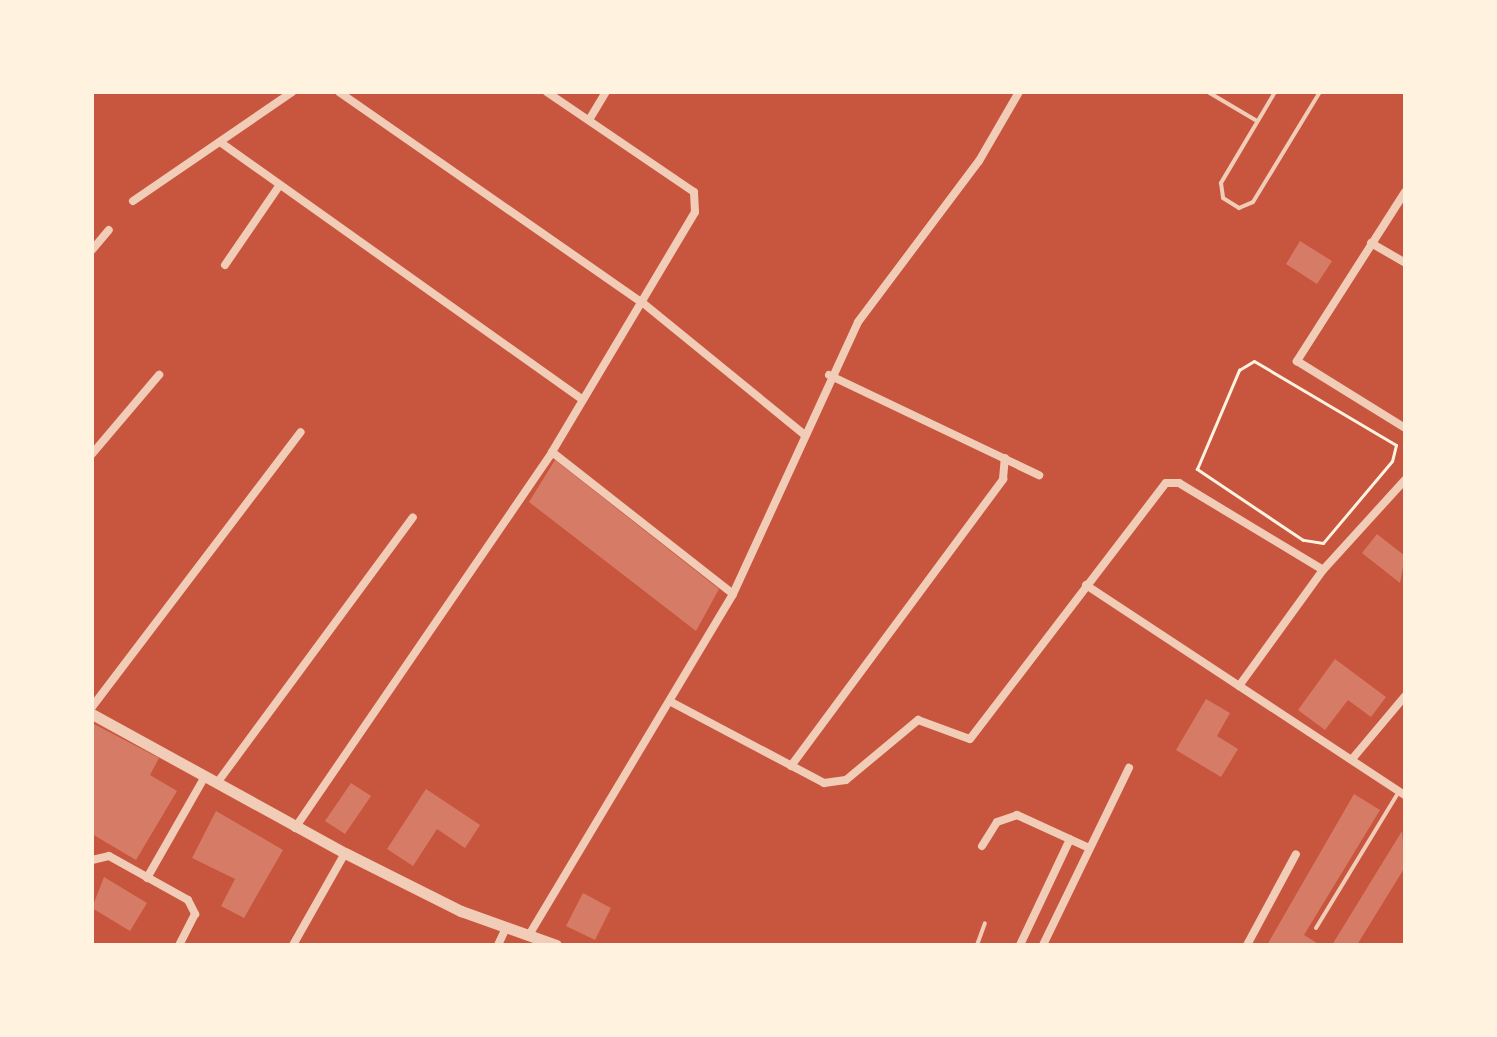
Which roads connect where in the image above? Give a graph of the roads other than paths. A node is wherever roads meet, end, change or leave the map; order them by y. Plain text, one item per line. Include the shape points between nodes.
1 (292, 92) edge
2 (339, 92) edge
3 (547, 92) edge
4 (606, 92) edge
5 (1019, 92) edge
6 (1208, 92) edge
7 (1275, 92) edge
8 (1320, 92) edge
9 (589, 120) junction
10 (1257, 121) junction
11 (220, 142) junction
12 (279, 186) junction
13 (1405, 192) edge
14 (133, 201) dead end
15 (109, 230) dead end
16 (1371, 243) junction
17 (92, 250) edge
18 (1405, 263) edge
19 (225, 265) dead end
20 (643, 303) junction
21 (159, 375) dead end
22 (829, 375) junction
23 (583, 400) junction
24 (1405, 428) edge
25 (301, 432) dead end
26 (805, 435) junction
27 (552, 452) junction
28 (92, 454) edge
29 (1005, 458) junction
30 (1039, 475) dead end
31 (1405, 480) edge
32 (413, 517) dead end
33 (1323, 570) junction
34 (1086, 585) junction
35 (733, 594) junction
36 (1239, 686) junction
37 (1405, 696) edge
38 (673, 703) junction
39 (92, 707) edge
40 (92, 714) edge
41 (1353, 758) junction
42 (791, 766) junction
43 (1129, 768) dead end
44 (204, 778) junction
45 (217, 783) junction
46 (1402, 793) edge
47 (295, 828) junction
48 (1070, 839) junction
49 (982, 846) dead end
50 (1089, 848) junction
51 (345, 853) junction
52 (1296, 854) dead end
53 (94, 859) edge
54 (147, 878) junction
55 (985, 923) dead end
56 (506, 928) junction
57 (1316, 928) dead end
58 (526, 940) edge
59 (179, 945) edge
60 (293, 945) edge
61 (498, 945) edge
62 (556, 945) edge
63 (977, 945) edge
64 (1020, 945) edge
65 (1043, 945) edge
66 (1247, 945) edge

1 - 11 street
2 - 20 street
3 - 9 street
4 - 9 street
5 - 22 street via 979,161 858,322
6 - 10 lane
7 - 10 lane
8 - 10 lane via 1253,202 1239,208 1223,198 1221,183
9 - 20 street via 697,201
11 - 12 street
11 - 14 street
12 - 19 street
12 - 23 street
13 - 16 street
15 - 17 street
16 - 18 street
16 - 24 street via 1297,361
20 - 23 street
20 - 26 street
21 - 28 street
22 - 26 street
22 - 29 street
23 - 27 street
25 - 39 street
26 - 35 street
27 - 35 street
27 - 47 street
29 - 30 street
29 - 42 street via 1003,479
31 - 33 street
32 - 45 street
33 - 34 street via 1179,483 1166,483
33 - 36 street
34 - 36 street
34 - 42 street via 970,739 918,720 846,780 824,783
35 - 38 street
36 - 41 street
37 - 41 street
38 - 42 street
38 - 58 street
40 - 44 street
41 - 46 street
43 - 50 street
44 - 45 street
44 - 54 street
45 - 47 street
46 - 57 lane
47 - 51 street
48 - 49 street via 1011,815
48 - 50 street
48 - 64 street
50 - 65 street
51 - 56 street
51 - 60 street
52 - 66 street
53 - 54 street via 109,856
54 - 59 street via 195,909
55 - 63 lane
56 - 58 street
56 - 61 street
58 - 62 street

